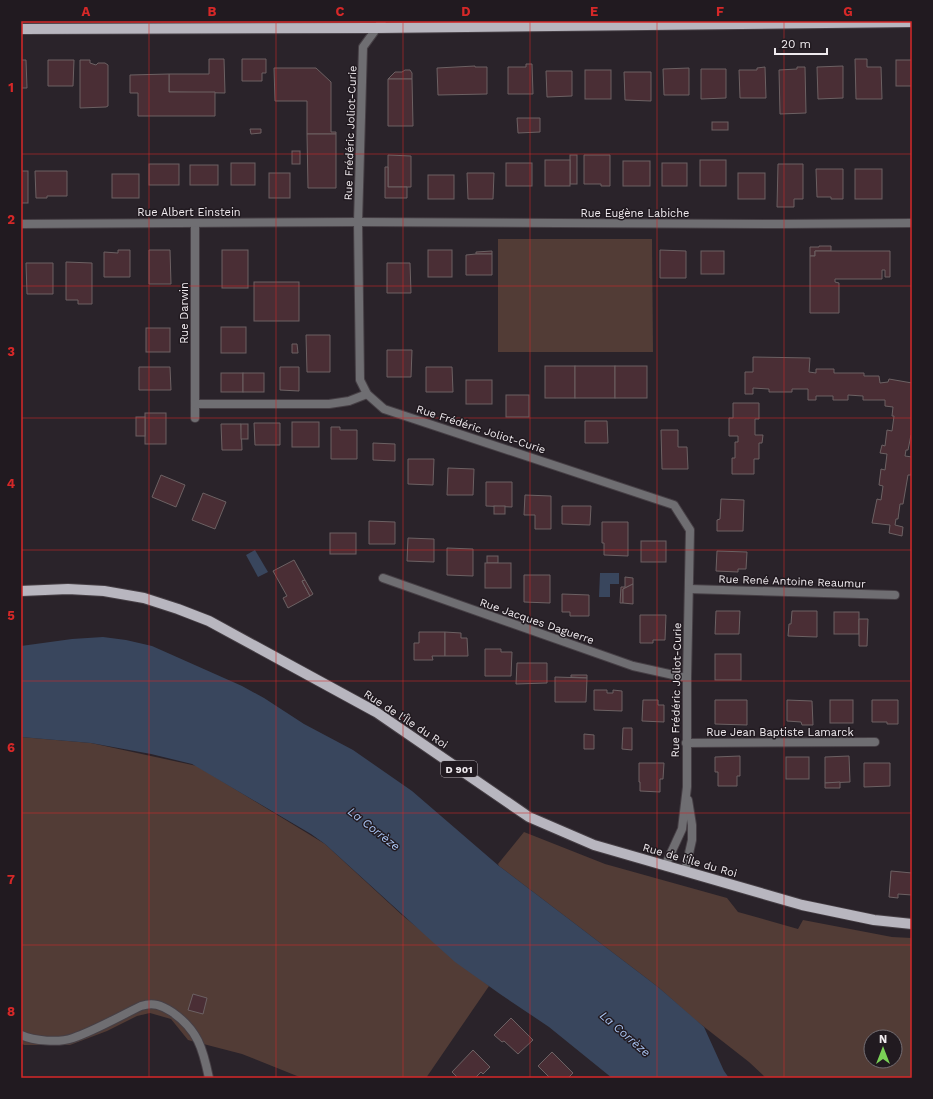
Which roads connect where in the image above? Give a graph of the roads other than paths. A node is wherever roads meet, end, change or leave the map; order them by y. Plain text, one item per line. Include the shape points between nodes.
1 (912, 22) edge
2 (379, 25) edge
3 (21, 30) edge
4 (358, 222) junction
5 (195, 223) junction
6 (912, 223) edge
7 (21, 224) edge
8 (367, 394) junction
9 (196, 404) junction
10 (196, 418) dead end
11 (383, 578) dead end
12 (689, 589) junction
13 (21, 591) edge
14 (895, 595) dead end
15 (687, 678) junction
16 (875, 742) dead end
17 (686, 743) junction
18 (687, 787) junction
19 (665, 866) junction
20 (685, 871) junction
21 (912, 924) edge
22 (21, 1036) edge
23 (209, 1078) edge

1 - 2 main road
2 - 3 main road
2 - 4 street, Rue Frédéric Joliot-Curie via 363,47
4 - 5 street, Rue Albert Einstein
4 - 6 street, Rue Eugène Labiche
4 - 8 street, Rue Frédéric Joliot-Curie via 360,380
5 - 7 street, Rue Albert Einstein
5 - 9 street, Rue Darwin
8 - 9 street via 329,404
8 - 12 street, Rue Frédéric Joliot-Curie via 384,408 674,505 690,530
9 - 10 street, Rue Darwin
11 - 15 street, Rue Jacques Daguerre via 633,666
12 - 14 street, Rue René Antoine Reaumur
12 - 15 street, Rue Frédéric Joliot-Curie
13 - 19 main road, Rue de l'Île du Roi / D 901 via 104,591 144,598 209,621 376,712 529,817 594,845
15 - 17 street, Rue Frédéric Joliot-Curie
16 - 17 street, Rue Jean Baptiste Lamarck
17 - 18 street, Rue Frédéric Joliot-Curie
18 - 19 street, Rue Frédéric Joliot-Curie via 682,829
18 - 20 street, Rue Frédéric Joliot-Curie via 692,840
19 - 20 main road, Rue de l'Île du Roi / D 901
20 - 21 main road, Rue de l'Île du Roi / D 901 via 802,905 874,920
22 - 23 street via 48,1041 72,1039 141,1006 157,1004 183,1020 193,1032 200,1044

